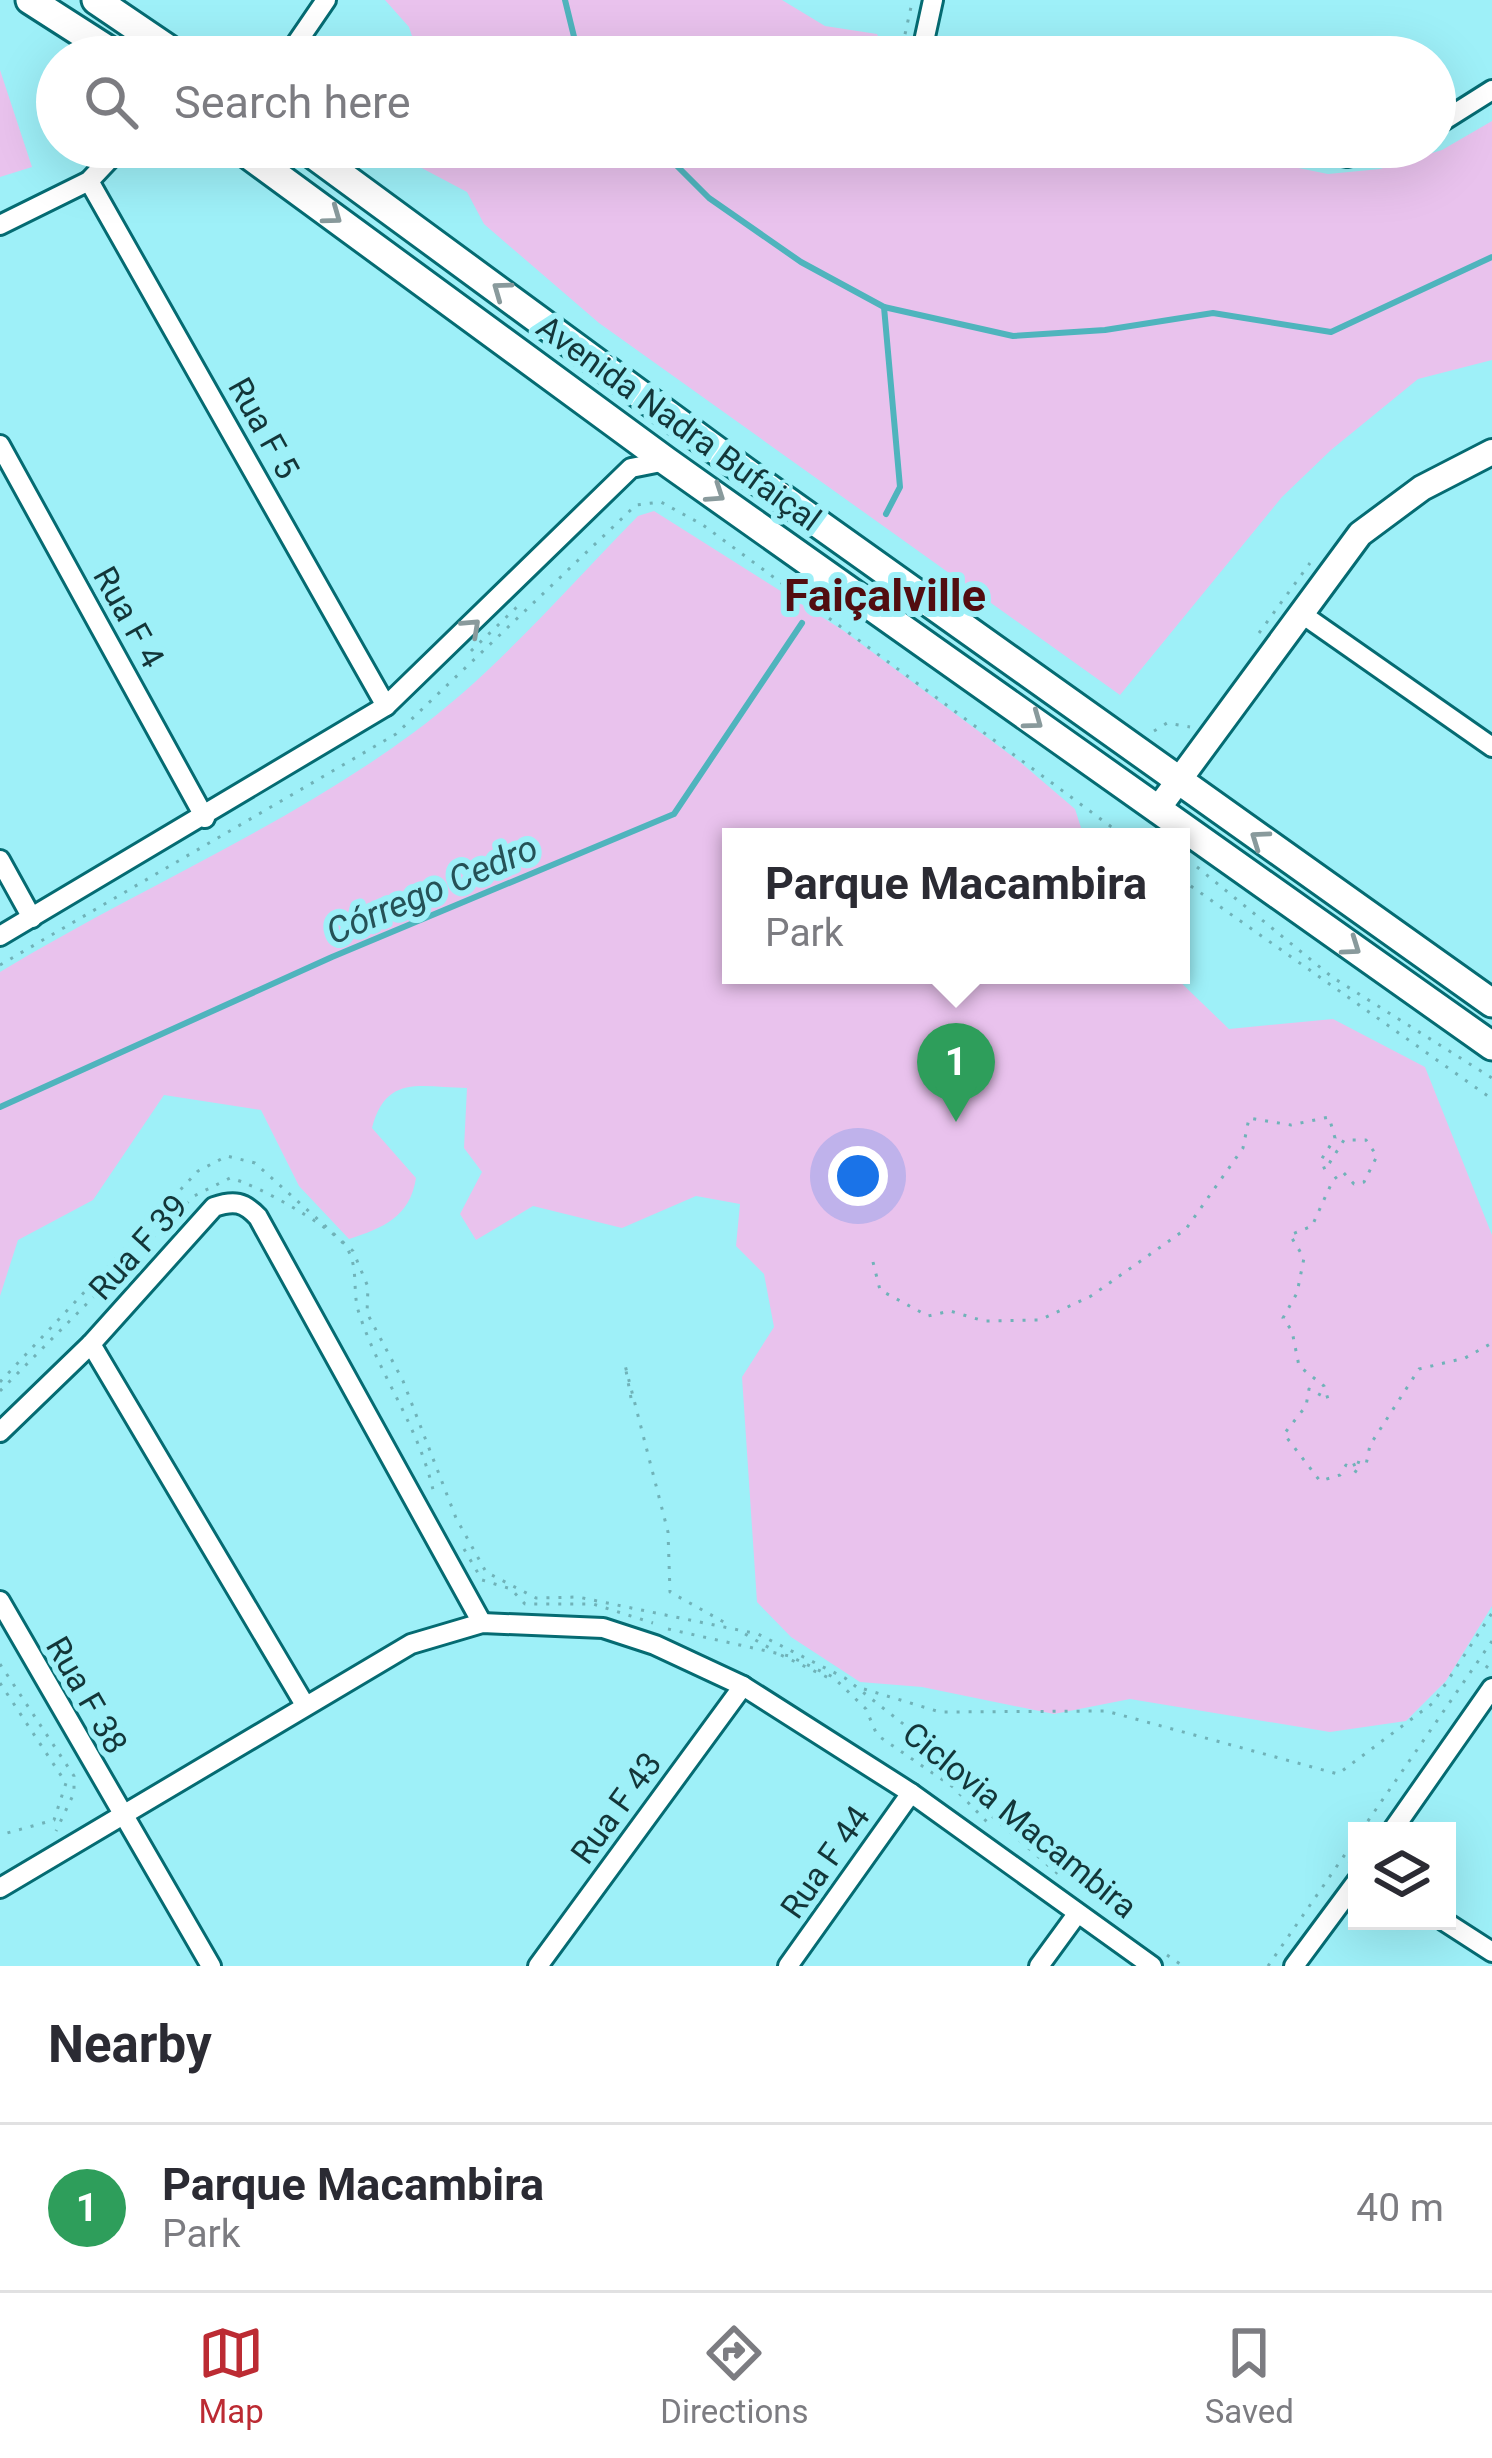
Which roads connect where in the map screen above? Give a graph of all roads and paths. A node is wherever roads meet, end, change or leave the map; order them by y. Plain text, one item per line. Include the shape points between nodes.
1 (30, 0) edge
2 (96, 0) edge
3 (326, 0) edge
4 (913, 0) edge
5 (934, 0) edge
6 (86, 36) edge
7 (149, 36) edge
8 (301, 36) edge
9 (906, 36) edge
10 (930, 36) edge
11 (1492, 90) edge
12 (1456, 113) edge
13 (101, 168) edge
14 (267, 168) edge
15 (332, 168) edge
16 (89, 181) junction
17 (0, 225) edge
18 (0, 445) edge
19 (1492, 452) edge
20 (666, 461) junction
21 (1312, 561) dead end
22 (1302, 614) junction
23 (1256, 637) dead end
24 (386, 706) junction
25 (1197, 722) dead end
26 (1143, 734) dead end
27 (1492, 747) edge
28 (1180, 783) junction
29 (1157, 810) junction
30 (205, 818) junction
31 (1113, 828) edge
32 (1183, 828) edge
33 (1190, 833) edge
34 (0, 860) edge
35 (1191, 861) dead end
36 (1190, 885) edge
37 (32, 918) junction
38 (0, 936) edge
39 (0, 965) edge
40 (1492, 1003) edge
41 (1492, 1046) edge
42 (1492, 1078) edge
43 (1492, 1099) edge
44 (873, 1262) dead end
45 (1492, 1343) edge
46 (91, 1344) junction
47 (0, 1382) edge
48 (0, 1391) edge
49 (631, 1398) dead end
50 (0, 1432) edge
51 (436, 1504) dead end
52 (450, 1528) dead end
53 (0, 1601) edge
54 (1492, 1613) edge
55 (482, 1623) junction
56 (1492, 1642) edge
57 (0, 1664) edge
58 (0, 1683) edge
59 (743, 1686) junction
60 (1490, 1696) edge
61 (304, 1706) junction
62 (910, 1792) junction
63 (123, 1818) junction
64 (1367, 1822) edge
65 (1399, 1822) edge
66 (0, 1834) edge
67 (53, 1835) dead end
68 (998, 1836) dead end
69 (1348, 1850) edge
70 (1070, 1885) dead end
71 (0, 1888) edge
72 (1348, 1893) edge
73 (1077, 1914) junction
74 (1456, 1929) edge
75 (1492, 1952) edge
76 (1158, 1959) edge
77 (211, 1966) edge
78 (538, 1966) edge
79 (788, 1966) edge
80 (1039, 1966) edge
81 (1183, 1966) edge
82 (1268, 1966) edge
83 (1294, 1966) edge

1 - 6 main road
2 - 7 main road
3 - 8 street
4 - 9 path
5 - 10 street
11 - 12 street
13 - 16 street
14 -> 20 main road, Avenida Nadra Bufaiçal
28 -> 15 main road, Avenida Nadra Bufaiçal
16 - 17 street
16 - 24 street, Rua F 5
18 - 30 street, Rua F 4
19 - 22 street via 1422,488 1360,534
24 -> 20 street via 631,468
20 -> 29 main road, Avenida Nadra Bufaiçal
21 - 23 path
22 - 27 street
22 - 28 street
24 - 30 street
25 - 26 path
28 - 29 street
40 -> 28 main road, Avenida Nadra Bufaiçal
29 -> 32 main road, Avenida Nadra Bufaiçal
30 - 37 street
31 - 39 path via 703,525 661,502 636,505 396,734
33 -> 41 main road, Avenida Nadra Bufaiçal
34 - 37 street
35 - 42 path via 1332,977
36 - 43 path
37 - 38 street
44 - 45 path via 880,1290 913,1312 1040,1320 1091,1296 1186,1228 1243,1148 1249,1118 1291,1126 1329,1117 1335,1138 1321,1160 1325,1170 1344,1140 1366,1140 1377,1156 1364,1182 1354,1184 1343,1172 1333,1180 1312,1226 1290,1235 1304,1258 1283,1318 1299,1366 1328,1399 1309,1389 1284,1434 1291,1445 1320,1481 1346,1465 1358,1473 1352,1460 1366,1465 1370,1445 1419,1369
46 - 50 street
46 - 55 street, Rua F 39 via 214,1207 247,1205
46 - 61 street, Rua F 39
47 - 70 path via 197,1172 226,1156 255,1163 353,1251 368,1287 367,1313 486,1571 536,1598 578,1597 758,1634 845,1678 930,1745 977,1803
48 - 51 path via 146,1240 194,1196 230,1178 343,1242 354,1260 357,1310 400,1395
49 - 54 path via 625,1365 668,1532 670,1592 818,1676 940,1712 1106,1711 1338,1774 1432,1703
52 - 68 path, Ciclovia Macambira via 482,1580 511,1589 525,1604 621,1610 680,1634 789,1656 833,1677 866,1709 877,1735 953,1787
53 - 63 street, Rua F 38
55 - 59 street via 603,1628
55 - 61 street via 410,1644
56 - 64 path
57 - 67 path via 74,1776
58 - 66 path via 66,1783 54,1820
59 - 62 street
59 - 78 street, Rua F 43
60 - 65 street
61 - 63 street
62 - 73 street
62 - 79 street, Rua F 44
63 - 71 street
63 - 77 street, Rua F 38
69 - 82 path
72 - 83 street
73 - 76 street
73 - 80 street
74 - 75 street
76 - 81 path

